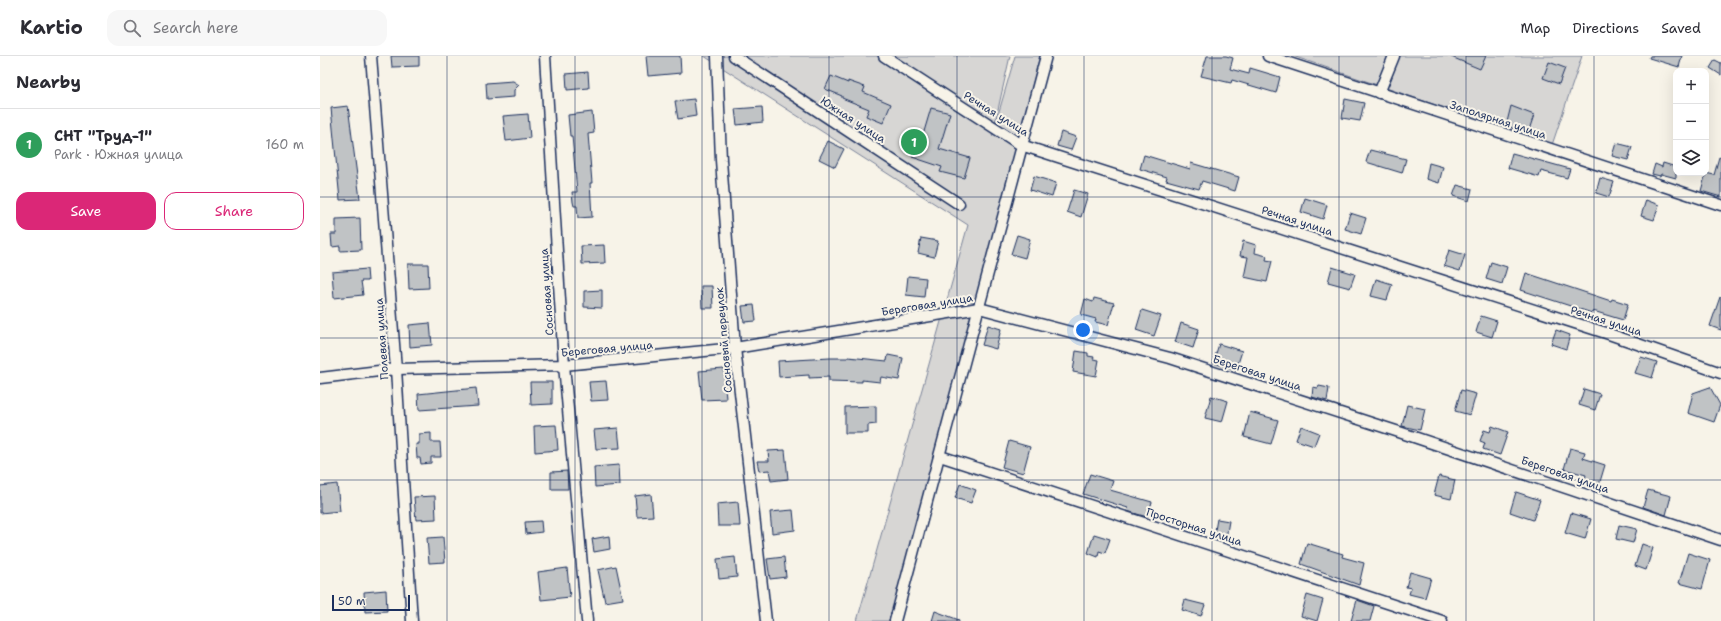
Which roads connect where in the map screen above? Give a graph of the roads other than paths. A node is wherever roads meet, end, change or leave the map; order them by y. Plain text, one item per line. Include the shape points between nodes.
1 (371, 56) edge
2 (545, 56) edge
3 (717, 56) edge
4 (734, 56) edge
5 (884, 56) edge
6 (1046, 56) edge
7 (1268, 56) edge
8 (1394, 56) edge
9 (1298, 61) edge
10 (1379, 93) junction
11 (1021, 145) junction
12 (959, 204) dead end
13 (1721, 205) edge
14 (979, 308) junction
15 (735, 348) junction
16 (564, 365) junction
17 (396, 369) junction
18 (1721, 373) edge
19 (320, 378) edge
20 (940, 456) junction
21 (1721, 540) edge
22 (412, 621) edge
23 (587, 621) edge
24 (766, 621) edge
25 (895, 621) edge
26 (1442, 621) edge

1 - 17 street, Полевая улица
2 - 16 street, Сосновая улица
3 - 15 street, Сосновый переулок
4 - 12 street, Южная улица
5 - 11 street, Речная улица
6 - 11 street
7 - 9 street, Заполярная улица
8 - 10 street
9 - 10 street, Заполярная улица
10 - 13 street, Заполярная улица
11 - 14 street
11 - 18 street, Речная улица via 1602,331
14 - 15 street, Береговая улица
14 - 20 street
14 - 21 street, Береговая улица via 1170,358 1396,430
15 - 16 street, Береговая улица
15 - 24 street, Сосновый переулок
16 - 17 street, Береговая улица
16 - 23 street, Сосновая улица
17 - 19 street, Береговая улица
17 - 22 street, Полевая улица
20 - 25 street
20 - 26 street, Просторная улица

